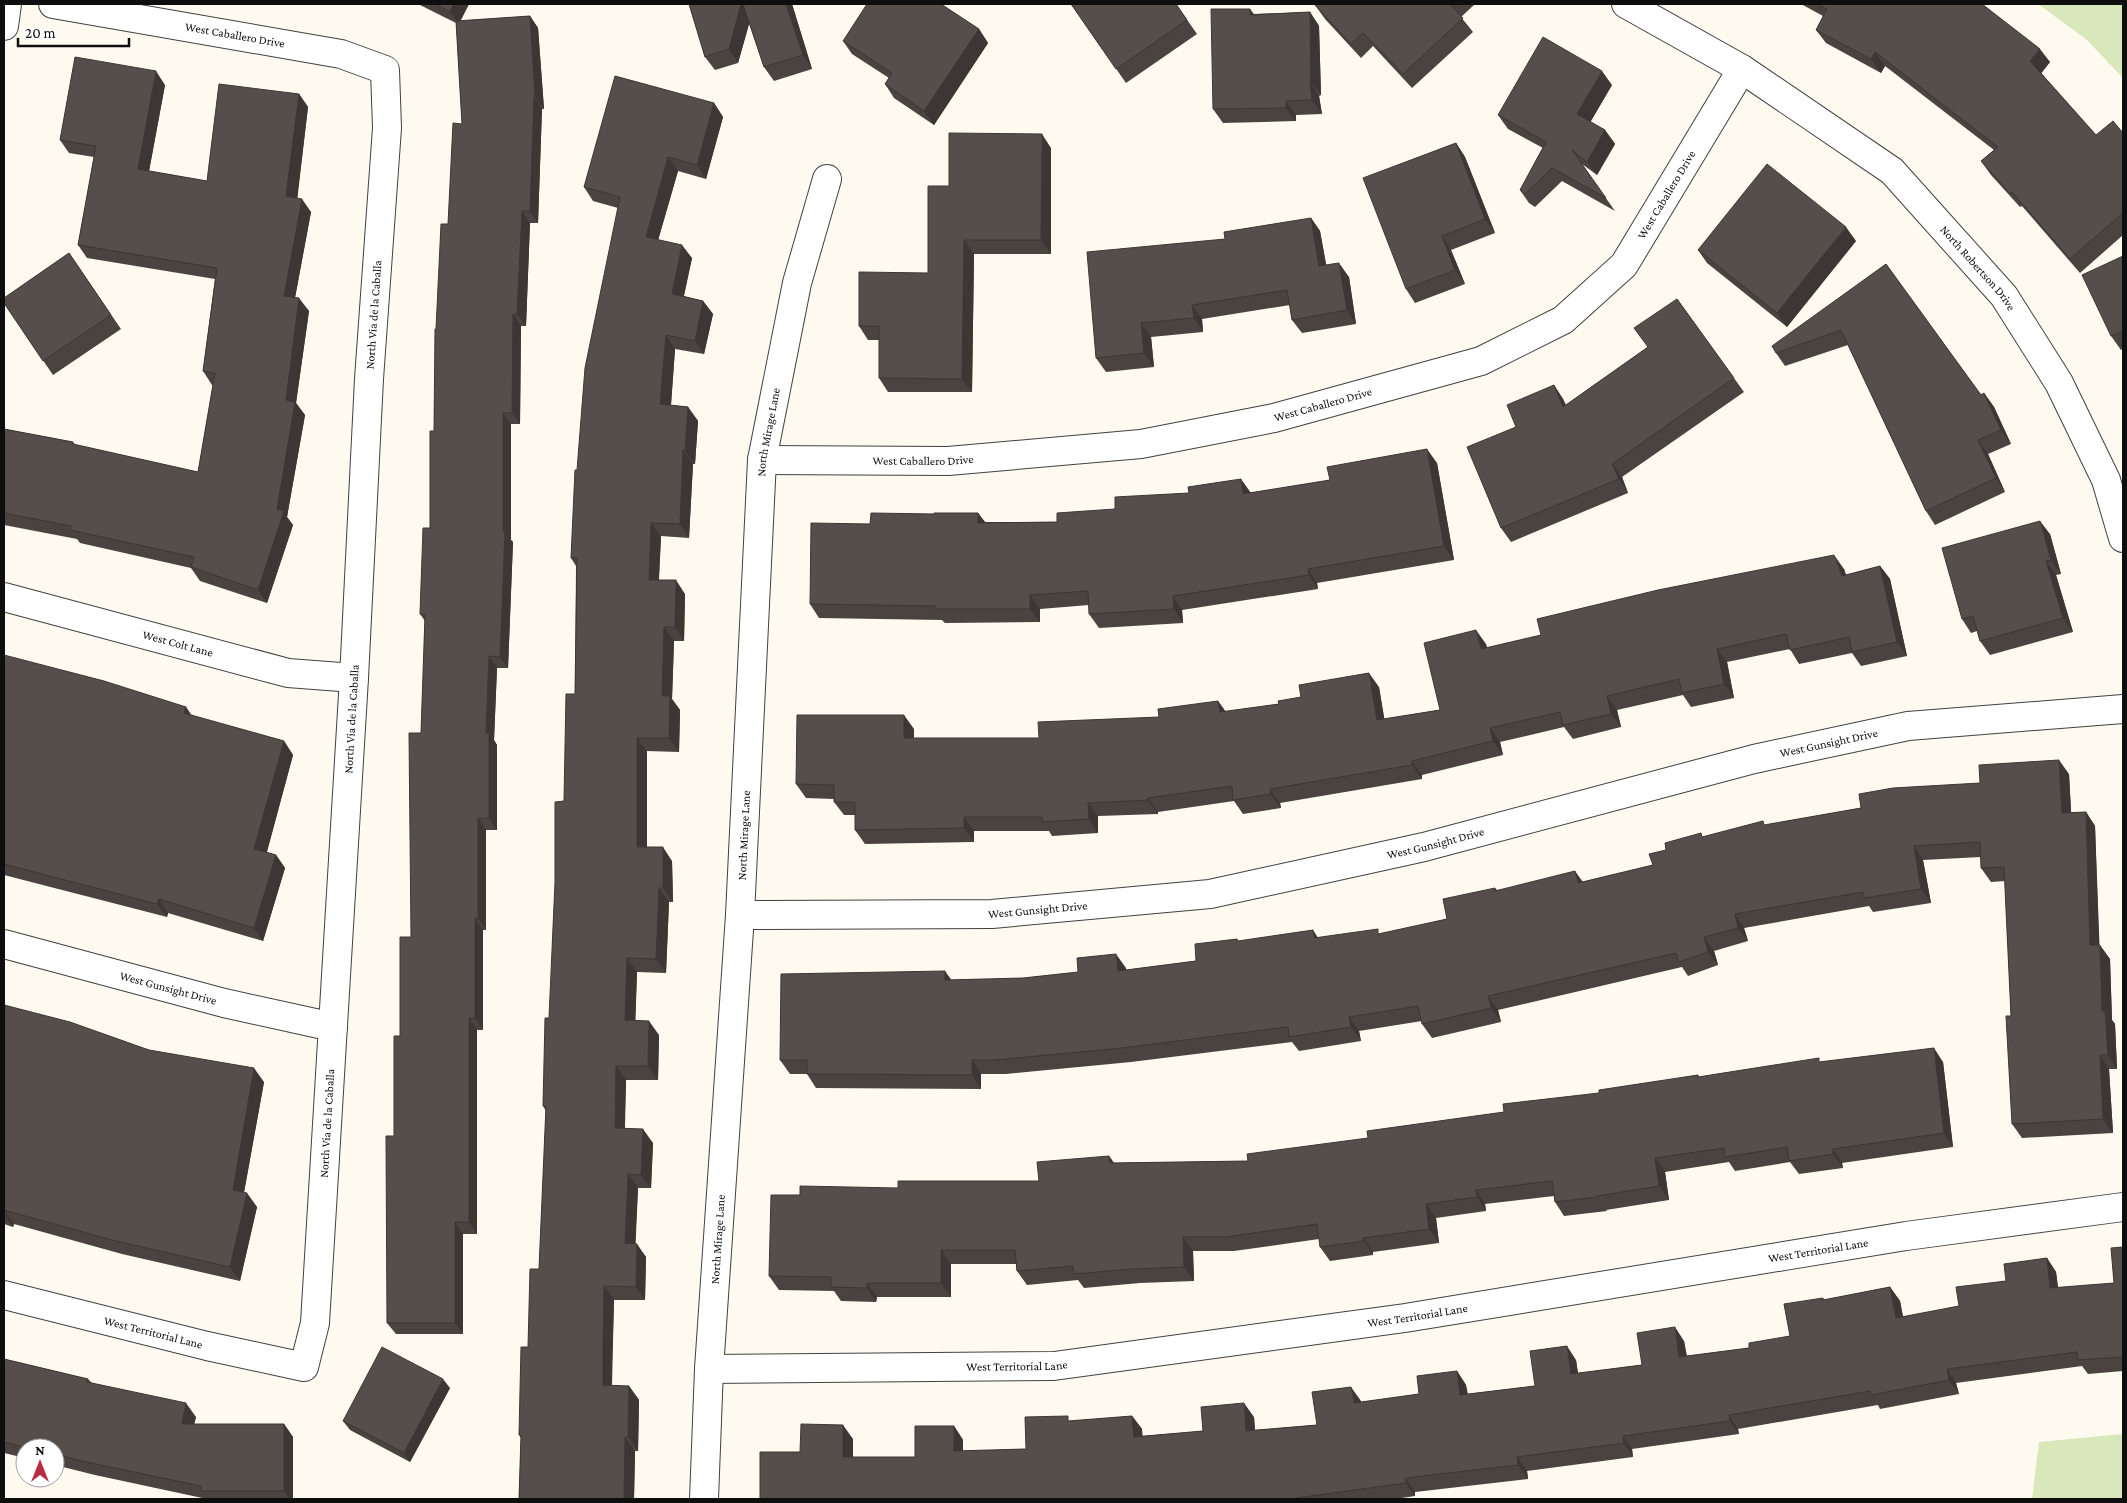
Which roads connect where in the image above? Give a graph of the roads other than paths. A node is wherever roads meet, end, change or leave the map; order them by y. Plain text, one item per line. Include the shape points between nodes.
1 (7, 4) edge
2 (53, 4) edge
3 (1626, 4) edge
4 (4, 26) edge
5 (1742, 69) junction
6 (385, 70) joint
7 (827, 179) dead end
8 (762, 460) junction
9 (2123, 538) edge
10 (4, 597) edge
11 (354, 678) junction
12 (2123, 710) edge
13 (740, 915) junction
14 (4, 944) edge
15 (333, 1028) junction
16 (2123, 1207) edge
17 (4, 1296) edge
18 (304, 1367) joint
19 (709, 1369) junction
20 (704, 1499) edge

1 - 4 street
2 - 6 street, West Caballero Drive via 341,54
3 - 5 street, North Robertson Drive
5 - 8 street, West Caballero Drive via 1624,265 1563,320 1481,360 1274,418 1141,444 948,461
5 - 9 street, North Robertson Drive via 1892,171 2004,296 2059,383 2106,480
6 - 11 street, North Via de la Caballa via 387,128
7 - 8 street, North Mirage Lane via 797,283
8 - 13 street, North Mirage Lane
10 - 11 street, West Colt Lane via 288,673
11 - 15 street, North Via de la Caballa
12 - 13 street, West Gunsight Drive via 1908,726 1754,760 1424,847 1210,894 992,914
13 - 19 street, North Mirage Lane
14 - 15 street, West Gunsight Drive via 224,1004
15 - 18 street, North Via de la Caballa via 315,1323
16 - 19 street, West Territorial Lane via 1896,1237 1405,1318 1054,1366
17 - 18 street, West Territorial Lane
19 - 20 street, North Mirage Lane

